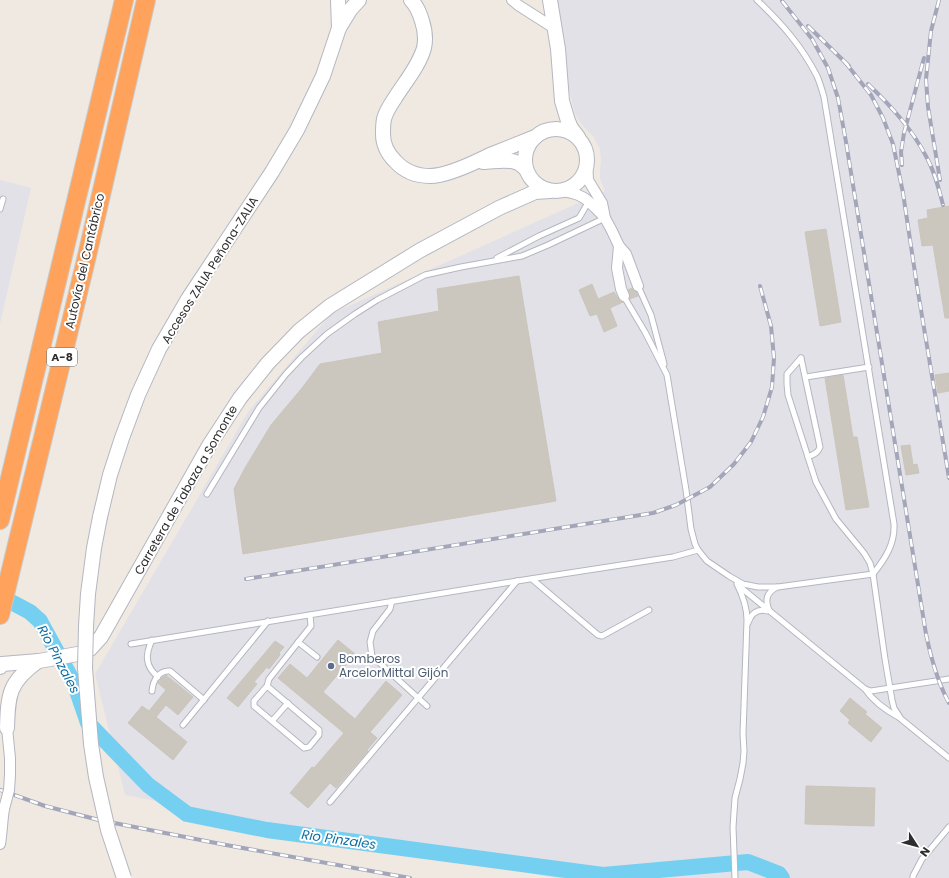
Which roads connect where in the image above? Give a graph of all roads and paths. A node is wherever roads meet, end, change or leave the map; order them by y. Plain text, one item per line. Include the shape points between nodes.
1 (124, 0) edge
2 (146, 0) edge
3 (338, 0) edge
4 (359, 0) edge
5 (411, 0) edge
6 (512, 0) edge
7 (550, 0) edge
8 (757, 0) edge
9 (339, 28) junction
10 (554, 28) junction
11 (562, 101) junction
12 (539, 134) junction
13 (580, 140) junction
14 (587, 159) junction
15 (474, 163) junction
16 (526, 170) junction
17 (554, 191) junction
18 (3, 199) dead end
19 (589, 201) junction
20 (499, 208) junction
21 (0, 209) edge
22 (605, 218) junction
23 (619, 246) junction
24 (490, 262) junction
25 (638, 286) joint
26 (624, 296) joint
27 (869, 367) junction
28 (667, 375) junction
29 (806, 377) junction
30 (808, 457) junction
31 (207, 494) dead end
32 (0, 520) edge
33 (698, 550) junction
34 (873, 574) junction
35 (729, 576) junction
36 (532, 579) junction
37 (517, 581) junction
38 (737, 584) junction
39 (778, 587) junction
40 (392, 601) junction
41 (649, 610) dead end
42 (770, 612) junction
43 (0, 615) edge
44 (310, 615) junction
45 (268, 622) junction
46 (747, 628) junction
47 (152, 640) junction
48 (298, 642) junction
49 (131, 644) dead end
50 (317, 657) dead end
51 (41, 661) junction
52 (1, 665) edge
53 (158, 677) junction
54 (949, 679) edge
55 (16, 681) junction
56 (0, 685) edge
57 (267, 686) junction
58 (890, 688) junction
59 (865, 689) junction
60 (152, 691) dead end
61 (419, 698) junction
62 (0, 699) edge
63 (204, 700) junction
64 (288, 703) junction
65 (427, 706) dead end
66 (5, 719) edge
67 (901, 719) junction
68 (272, 721) junction
69 (183, 725) dead end
70 (949, 758) edge
71 (330, 802) dead end
72 (2, 816) edge
73 (949, 827) edge
74 (1, 838) edge
75 (124, 878) edge
76 (735, 878) edge
77 (913, 878) edge

1 - 32 highway, Autovía del Cantábrico / A-8
2 - 43 highway, Autovía del Cantábrico / A-8
3 - 9 street, Accesos ZALIA Peñona-ZALIA
4 - 9 street
5 - 15 street via 423,23 424,46 420,58 384,118 383,139 386,148 400,166 424,176 441,175
6 - 10 street
7 - 10 street
8 - 27 lane via 804,52 818,78 824,97
9 - 75 street, Accesos ZALIA Peñona-ZALIA, bridge via 322,76 297,130 188,299 159,349 138,395 110,475 94,548 88,594 85,668 96,777 108,830
10 - 11 street
11 - 12 street via 554,120
11 - 13 street via 568,122
12 - 13 street via 553,129 563,129
12 - 15 street
12 - 16 street via 529,144 525,153
13 - 14 street
14 - 17 street via 586,169 574,186
14 - 22 street via 588,180 602,204
15 - 16 street via 515,162
16 - 17 street via 536,184
16 - 20 street, Carretera de Tabaza a Somonte via 525,183 519,193
17 - 19 street via 576,193
17 - 20 street, Carretera de Tabaza a Somonte via 536,192
18 - 21 lane
19 - 22 street
19 - 24 lane via 579,218
20 - 51 street, Carretera de Tabaza a Somonte via 419,252 330,306 299,331 268,363 240,398 210,444 102,636 83,653
22 - 23 street
22 - 24 lane via 522,256
23 - 25 street via 626,254
23 - 26 street via 617,268
24 - 31 lane via 425,275 376,300 327,334 286,374 259,408
25 - 28 lane via 651,315
26 - 28 lane
27 - 29 lane
27 - 34 lane via 895,532 890,547
28 - 33 lane via 691,529
29 - 30 lane via 820,447 816,454
29 - 30 lane via 801,358 788,374 786,384
30 - 34 lane via 816,482 836,519 864,553
33 - 35 lane
33 - 36 lane via 673,557
34 - 39 lane
34 - 58 lane
35 - 38 lane
35 - 39 lane via 743,584
36 - 37 lane
36 - 41 lane via 598,635 602,636
37 - 40 lane
37 - 61 lane
38 - 42 lane
38 - 46 lane via 746,607
39 - 42 lane via 767,596
40 - 44 lane
40 - 61 lane via 390,609 373,631 370,642 372,656
42 - 46 lane via 754,612
42 - 59 lane
44 - 45 lane
44 - 48 lane via 311,626
45 - 47 lane
45 - 63 lane
46 - 76 lane via 744,751 735,798 733,827
47 - 49 lane
47 - 53 lane via 148,648 147,662
48 - 50 lane
48 - 57 lane via 269,678
51 - 52 street, Carretera de Tabaza a Somonte
51 - 55 street, Carretera de Tabaza a Somonte via 26,670
53 - 60 lane via 152,685
53 - 63 lane via 164,671 170,671
54 - 58 lane
55 - 56 street
55 - 66 street, Carretera de Tabaza a Somonte via 11,691
57 - 64 lane
57 - 68 lane via 254,701 254,706
58 - 59 lane via 871,691
58 - 67 lane via 893,704
59 - 67 lane via 890,713
61 - 65 lane
61 - 71 lane
62 - 66 street
63 - 69 lane
64 - 68 lane
64 - 68 lane via 319,730 319,735 310,747 304,748
66 - 72 street, bridge via 10,775
67 - 70 lane
72 - 74 street
73 - 77 lane via 922,859

